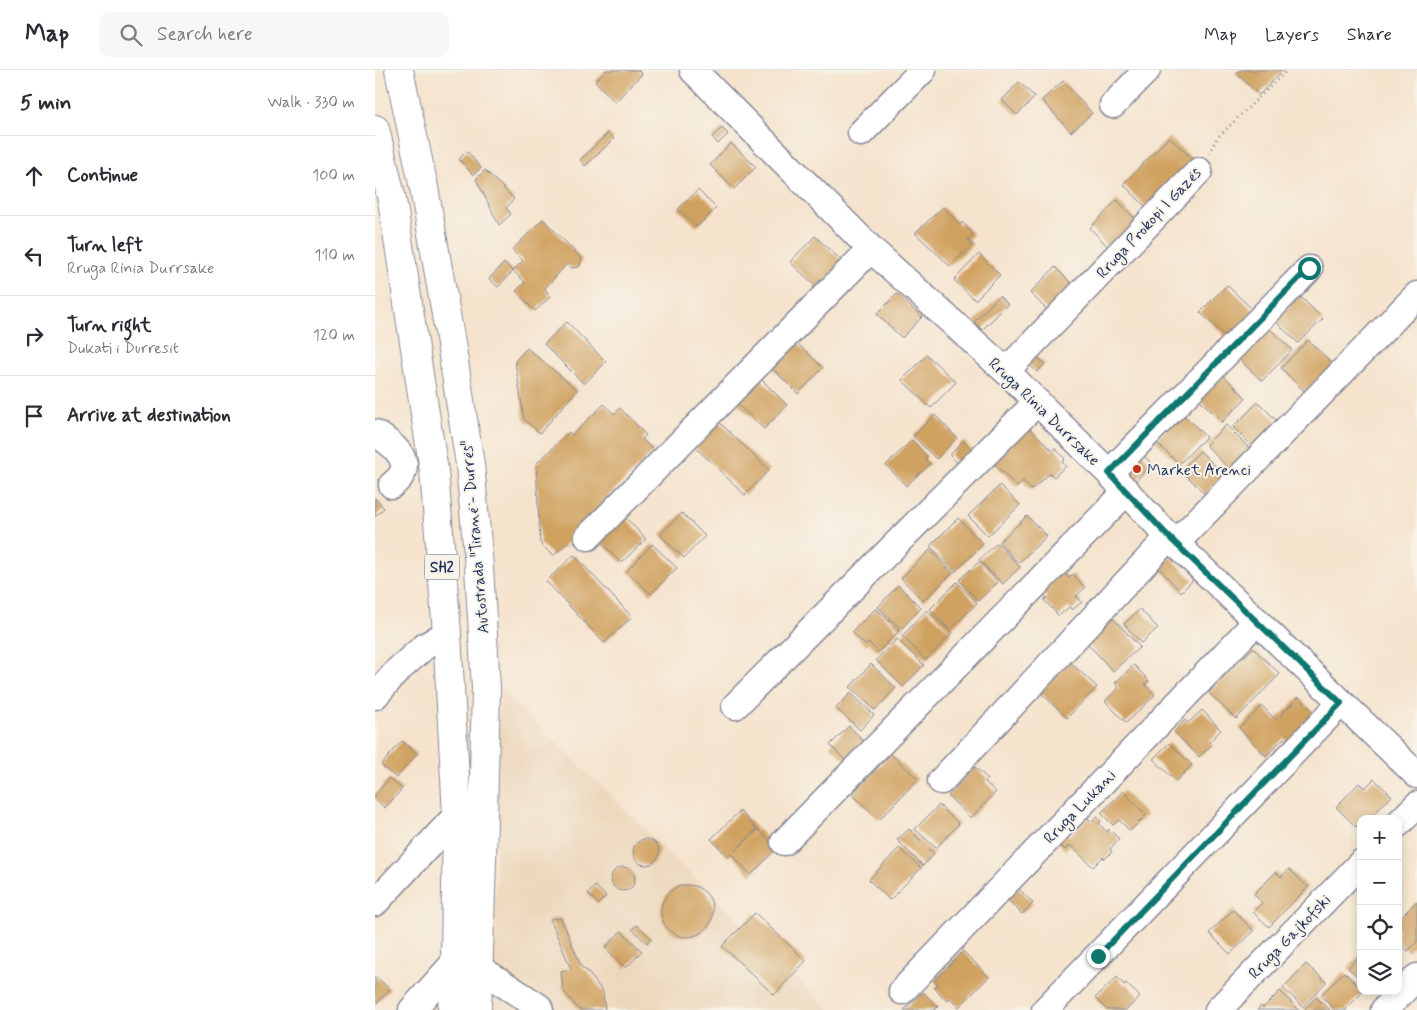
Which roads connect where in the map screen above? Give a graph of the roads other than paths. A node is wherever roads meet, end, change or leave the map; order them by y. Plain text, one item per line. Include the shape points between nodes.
1 (399, 70) edge
2 (693, 70) edge
3 (923, 70) edge
4 (1147, 70) edge
5 (1113, 105) dead end
6 (375, 129) edge
7 (861, 133) dead end
8 (1199, 171) road end
9 (871, 249) junction
10 (1309, 268) dead end
11 (1417, 295) edge
12 (1006, 371) junction
13 (1037, 402) junction
14 (375, 433) edge
15 (1109, 473) junction
16 (392, 485) dead end
17 (1127, 491) junction
18 (588, 537) dead end
19 (1173, 540) junction
20 (1257, 621) junction
21 (447, 633) junction
22 (375, 696) edge
23 (1341, 703) junction
24 (735, 706) dead end
25 (1416, 771) edge
26 (941, 781) dead end
27 (1417, 805) edge
28 (457, 815) junction
29 (1402, 820) edge
30 (784, 842) dead end
31 (1357, 867) edge
32 (375, 904) edge
33 (467, 965) junction
34 (1417, 977) edge
35 (902, 991) dead end
36 (412, 1010) edge
37 (453, 1010) edge
38 (477, 1010) edge
39 (540, 1010) edge
40 (1045, 1010) edge
41 (1218, 1010) edge
42 (1384, 1010) edge

1 - 33 highway, Autostrada "Tiranë - Durrës" / SH2 via 451,343 471,474 479,566 486,688
2 - 9 street, Rruga Rinia Durrsake
3 - 7 street
4 - 5 street
6 - 21 highway, Autostrada "Tiranë - Durrës" / SH2 via 392,200 435,471
8 - 12 street, Rruga Prokopi I Gazës
9 - 12 street, Rruga Rinia Durrsake
9 - 18 street
10 - 15 street
11 - 19 street
12 - 13 street, Rruga Rinia Durrsake
13 - 15 street, Rruga Rinia Durrsake
13 - 24 street
14 - 16 street via 391,444 401,458 404,468
15 - 17 street, Rruga Rinia Durrsake
17 - 19 street, Rruga Rinia Durrsake
17 - 30 street
19 - 20 street, Rruga Rinia Durrsake
19 - 26 street
20 - 23 street, Rruga Rinia Durrsake
20 - 35 street, Rruga Lukani
21 - 22 street via 424,647
21 - 28 highway, Autostrada "Tiranë - Durrës" / SH2
23 - 25 street, Rruga Rinia Durrsake
23 - 40 street
27 - 29 street
28 - 32 street
28 - 33 highway, Autostrada "Tiranë - Durrës" / SH2
31 - 41 street, Rruga Gajkofski
33 - 36 street
33 - 37 highway, Autostrada "Tiranë - Durrës" / SH2
33 - 38 highway, Autostrada "Tiranë - Durrës" / SH2
33 - 39 street
34 - 42 street

